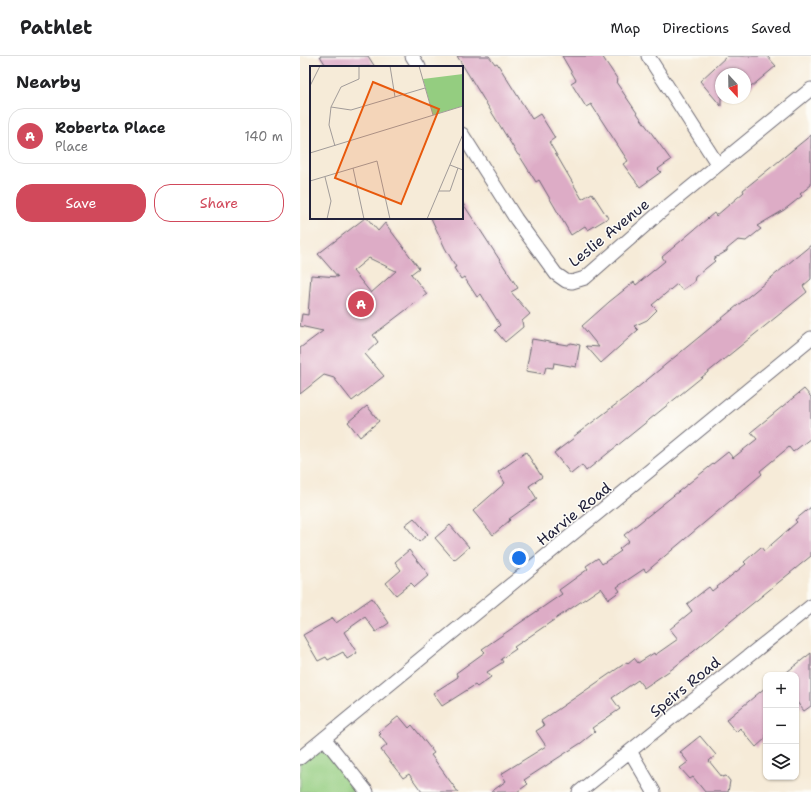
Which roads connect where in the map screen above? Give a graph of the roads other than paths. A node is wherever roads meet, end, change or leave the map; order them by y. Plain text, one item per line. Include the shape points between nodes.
1 (412, 56) edge
2 (648, 56) edge
3 (418, 66) edge
4 (811, 89) edge
5 (463, 136) edge
6 (718, 165) junction
7 (811, 338) edge
8 (811, 606) edge
9 (324, 738) junction
10 (630, 751) junction
11 (300, 758) edge
12 (367, 792) edge
13 (579, 792) edge
14 (654, 792) edge

1 - 3 street
2 - 6 street
4 - 6 street, Leslie Avenue
5 - 6 street, Leslie Avenue via 516,219 552,269 566,281 572,282 585,278
7 - 9 street, Harvie Road
8 - 10 street, Speirs Road
9 - 11 street, Harvie Road
9 - 12 street
10 - 13 street, Speirs Road
10 - 14 street

